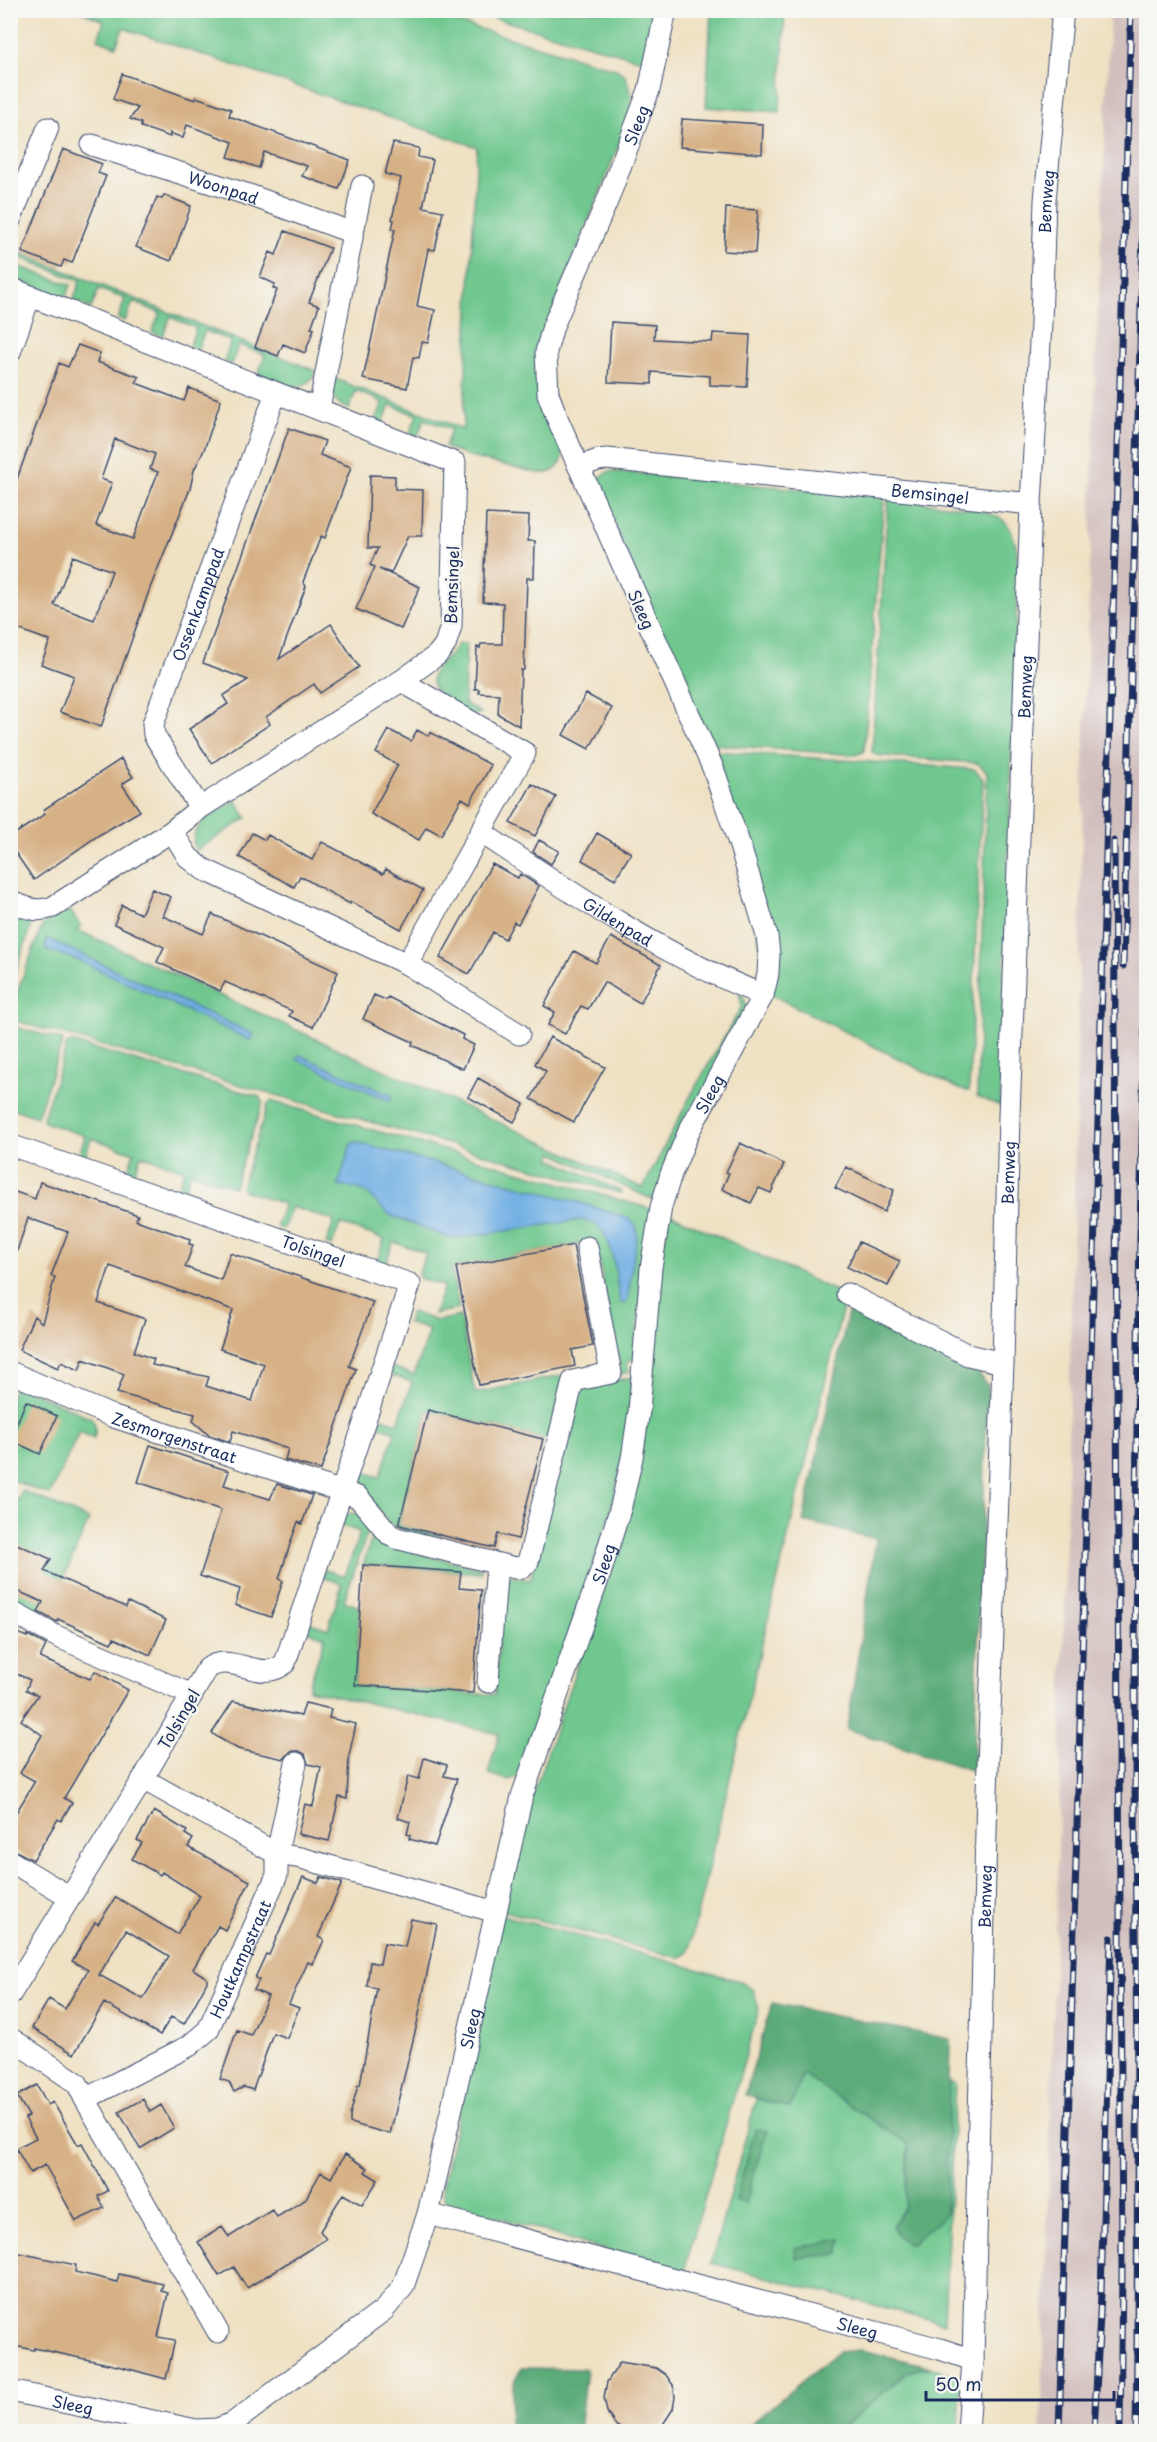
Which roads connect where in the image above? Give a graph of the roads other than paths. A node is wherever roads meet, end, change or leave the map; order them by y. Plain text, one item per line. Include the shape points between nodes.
1 (666, 10) edge
2 (1063, 10) edge
3 (48, 128) dead end
4 (92, 145) dead end
5 (362, 186) dead end
6 (10, 220) edge
7 (353, 233) junction
8 (10, 288) edge
9 (30, 296) junction
10 (10, 352) edge
11 (276, 393) junction
12 (319, 409) junction
13 (579, 467) junction
14 (1031, 504) junction
15 (401, 681) junction
16 (200, 808) junction
17 (172, 831) junction
18 (482, 833) junction
19 (10, 901) edge
20 (407, 964) junction
21 (763, 995) junction
22 (519, 1034) dead end
23 (10, 1145) edge
24 (587, 1247) dead end
25 (848, 1294) dead end
26 (1003, 1363) junction
27 (10, 1372) edge
28 (341, 1491) junction
29 (497, 1564) junction
30 (10, 1611) edge
31 (488, 1682) dead end
32 (192, 1695) junction
33 (296, 1763) dead end
34 (143, 1779) junction
35 (277, 1854) junction
36 (10, 1861) edge
37 (70, 1897) junction
38 (496, 1912) junction
39 (10, 1995) edge
40 (10, 2038) edge
41 (85, 2099) junction
42 (428, 2214) junction
43 (218, 2332) dead end
44 (973, 2360) junction
45 (10, 2391) edge
46 (968, 2432) edge

1 - 13 street, Sleeg via 649,90 546,352 548,394
2 - 14 street, Bemweg via 1045,200
3 - 6 street
4 - 7 street, Woonpad
5 - 7 street
7 - 12 street
8 - 9 street, Bemsingel
9 - 10 street
9 - 11 street, Bemsingel
11 - 12 street, Bemsingel
11 - 16 street, Ossenkamppad via 153,724 154,735
12 - 15 street, Bemsingel via 455,463 449,636 437,655
13 - 14 street, Bemsingel via 607,459
13 - 21 street, Sleeg via 717,780 767,936 768,974
14 - 26 street, Bemweg
15 - 16 street, Bemsingel
15 - 18 street via 525,753
16 - 17 street, Bemsingel
17 - 19 street, Bemsingel via 53,908 34,910
17 - 20 street via 188,857 203,869
18 - 20 street
18 - 21 street, Gildenpad via 554,882 670,951
20 - 22 street
21 - 38 street, Sleeg via 689,1131 668,1185 656,1230 639,1412 621,1506 522,1796
23 - 28 street, Tolsingel via 410,1284
24 - 29 street via 611,1373 573,1381 528,1562 515,1568
25 - 26 street via 968,1355
26 - 44 street, Bemweg via 987,1792
27 - 28 street, Zesmorgenstraat via 114,1417
28 - 29 street via 358,1497 396,1538
28 - 32 street, Tolsingel via 285,1663 270,1672 215,1663
29 - 31 street
30 - 32 street via 56,1636
32 - 34 street, Tolsingel
33 - 35 street, Houtkampstraat
34 - 35 street
34 - 37 street, Tolsingel
35 - 38 street
35 - 41 street, Houtkampstraat via 278,1875 208,2030 189,2046
36 - 37 street
37 - 39 street, Tolsingel
38 - 42 street, Sleeg
40 - 41 street via 77,2083
41 - 43 street
42 - 44 street, Sleeg
42 - 45 street, Sleeg via 403,2287 384,2310 233,2423 196,2430
44 - 46 street, Bemweg

